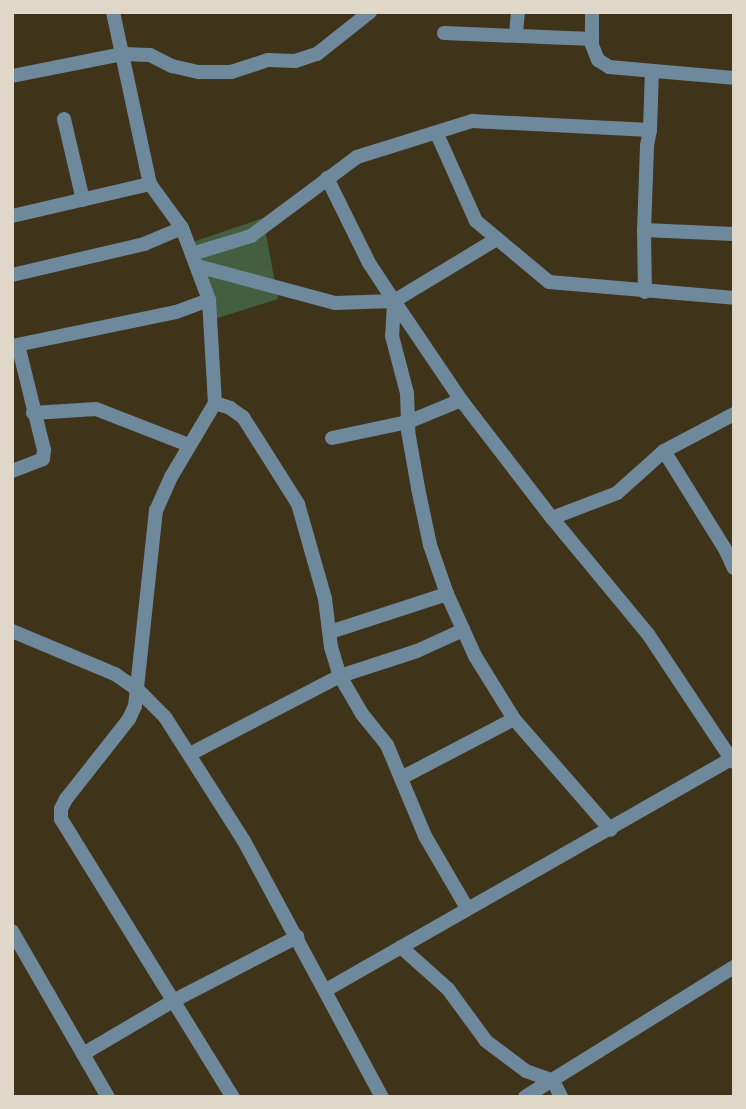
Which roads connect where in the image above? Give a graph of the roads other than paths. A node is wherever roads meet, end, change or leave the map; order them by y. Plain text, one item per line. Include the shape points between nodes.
1 (113, 12) edge
2 (370, 12) edge
3 (518, 12) edge
4 (592, 12) edge
5 (444, 33) dead end
6 (516, 34) junction
7 (592, 39) junction
8 (122, 54) junction
9 (653, 71) junction
10 (12, 76) edge
11 (734, 78) edge
12 (64, 119) dead end
13 (650, 130) junction
14 (437, 134) junction
15 (327, 178) junction
16 (150, 184) junction
17 (83, 200) junction
18 (12, 216) edge
19 (182, 228) junction
20 (644, 230) junction
21 (734, 234) edge
22 (495, 240) junction
23 (195, 260) junction
24 (12, 275) edge
25 (645, 292) junction
26 (734, 298) edge
27 (209, 300) junction
28 (394, 301) junction
29 (15, 346) edge
30 (461, 400) junction
31 (215, 403) junction
32 (33, 414) junction
33 (734, 414) edge
34 (408, 422) junction
35 (332, 438) dead end
36 (189, 444) junction
37 (664, 451) junction
38 (12, 471) edge
39 (552, 518) junction
40 (734, 568) edge
41 (447, 594) junction
42 (463, 630) junction
43 (12, 631) edge
44 (330, 632) junction
45 (340, 676) junction
46 (138, 690) junction
47 (514, 719) junction
48 (190, 754) junction
49 (733, 761) edge
50 (403, 777) junction
51 (611, 830) junction
52 (467, 908) junction
53 (12, 930) edge
54 (297, 937) junction
55 (401, 947) junction
56 (734, 967) edge
57 (326, 990) junction
58 (173, 1001) junction
59 (83, 1054) junction
60 (553, 1081) junction
61 (108, 1097) edge
62 (233, 1097) edge
63 (382, 1097) edge
64 (524, 1097) edge
65 (561, 1097) edge

1 - 8 street
2 - 8 street via 317,54 295,61 268,60 231,72 199,72 150,55
3 - 6 street
4 - 7 street
5 - 6 street
6 - 7 street
7 - 9 street via 598,60 609,67
8 - 10 street
8 - 16 street
9 - 11 street
9 - 13 street
12 - 17 street
13 - 14 street via 472,121
13 - 20 street
14 - 15 street via 357,157
14 - 22 street via 476,221
15 - 23 street via 251,236
15 - 28 street via 369,263
16 - 17 street
16 - 19 street
17 - 18 street
19 - 23 street
19 - 24 street via 144,244
20 - 21 street
20 - 25 street
22 - 25 street via 549,282
22 - 28 street
23 - 27 street
23 - 28 street via 335,303
25 - 26 street
27 - 29 street via 176,312
27 - 31 street
28 - 30 street
28 - 34 street via 392,336 407,393
29 - 32 street
30 - 34 street
30 - 39 street
31 - 36 street
31 - 44 street via 243,416 298,504
32 - 36 street via 96,409
32 - 38 street via 43,459
33 - 37 street
34 - 35 street
34 - 41 street via 430,545
36 - 46 street via 156,510
37 - 39 street via 617,493
37 - 40 street
39 - 49 street via 648,634
41 - 42 street
41 - 44 street
42 - 45 street via 417,651
42 - 47 street via 492,688
43 - 46 street via 115,674
44 - 45 street
45 - 48 street
45 - 50 street
46 - 48 street via 165,717
46 - 58 street via 129,719 66,799 61,819
47 - 50 street
47 - 51 street
48 - 54 street
49 - 51 street
50 - 52 street via 430,844
51 - 52 street
52 - 55 street
53 - 59 street
54 - 57 street
54 - 58 street
55 - 57 street
55 - 60 street via 448,989 486,1041 526,1071
56 - 60 street
57 - 63 street
58 - 59 street
58 - 62 street
59 - 61 street
60 - 64 street
60 - 65 street

